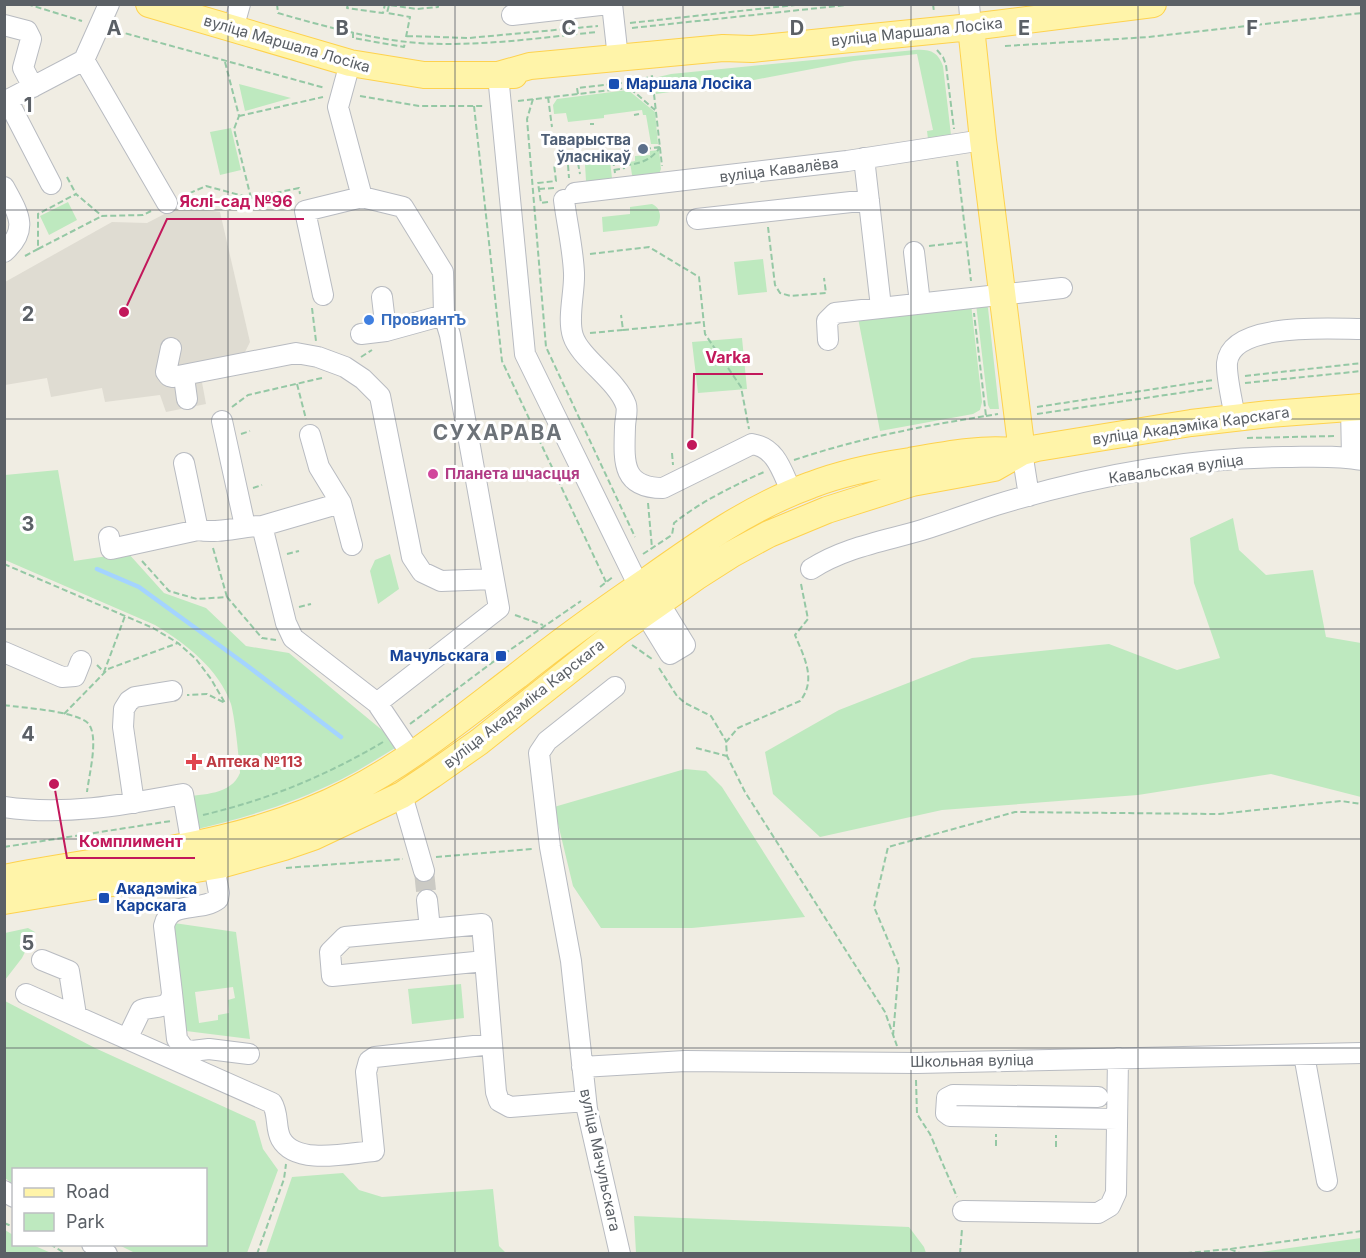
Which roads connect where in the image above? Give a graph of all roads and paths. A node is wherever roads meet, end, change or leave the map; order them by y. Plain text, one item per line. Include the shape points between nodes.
1 (27, 4) edge
2 (109, 4) edge
3 (149, 4) edge
4 (240, 4) edge
5 (277, 4) edge
6 (348, 4) edge
7 (385, 4) edge
8 (417, 4) edge
9 (438, 4) edge
10 (611, 4) edge
11 (933, 4) edge
12 (1153, 4) edge
13 (417, 9) junction
14 (934, 12) dead end
15 (1362, 13) edge
16 (512, 15) dead end
17 (970, 16) edge
18 (4, 25) edge
19 (100, 26) junction
20 (233, 29) junction
21 (353, 32) junction
22 (406, 42) junction
23 (931, 46) dead end
24 (1005, 46) dead end
25 (752, 49) junction
26 (618, 58) junction
27 (84, 60) junction
28 (225, 61) junction
29 (350, 63) junction
30 (663, 73) dead end
31 (498, 75) junction
32 (652, 76) junction
33 (636, 81) junction
34 (33, 87) junction
35 (632, 88) junction
36 (340, 92) junction
37 (578, 94) junction
38 (548, 97) junction
39 (6, 101) edge
40 (500, 104) junction
41 (656, 111) junction
42 (639, 114) dead end
43 (634, 115) dead end
44 (239, 117) junction
45 (552, 127) dead end
46 (983, 140) junction
47 (955, 144) junction
48 (660, 147) junction
49 (645, 148) dead end
50 (630, 157) dead end
51 (864, 158) junction
52 (613, 160) dead end
53 (578, 163) dead end
54 (554, 164) dead end
55 (568, 165) dead end
56 (662, 166) dead end
57 (626, 168) dead end
58 (580, 173) dead end
59 (51, 184) dead end
60 (4, 187) edge
61 (538, 189) dead end
62 (569, 190) junction
63 (362, 197) junction
64 (251, 198) junction
65 (869, 200) junction
66 (167, 203) junction
67 (305, 211) junction
68 (102, 216) junction
69 (697, 219) dead end
70 (768, 221) dead end
71 (38, 249) junction
72 (914, 252) dead end
73 (13, 255) edge
74 (572, 256) junction
75 (825, 278) dead end
76 (1062, 288) dead end
77 (323, 295) joint
78 (1001, 295) junction
79 (382, 297) dead end
80 (973, 298) junction
81 (920, 303) junction
82 (881, 307) junction
83 (444, 315) junction
84 (621, 315) dead end
85 (704, 322) junction
86 (1362, 329) edge
87 (390, 330) junction
88 (623, 330) junction
89 (361, 334) dead end
90 (573, 335) junction
91 (828, 340) dead end
92 (171, 348) dead end
93 (318, 357) junction
94 (1362, 363) edge
95 (345, 367) junction
96 (1362, 370) edge
97 (184, 377) junction
98 (1230, 381) junction
99 (297, 384) junction
100 (187, 399) dead end
101 (1356, 406) edge
102 (1033, 407) dead end
103 (1000, 413) dead end
104 (1034, 415) dead end
105 (986, 416) dead end
106 (1235, 418) junction
107 (222, 421) joint
108 (310, 435) joint
109 (752, 444) junction
110 (1022, 452) junction
111 (1357, 459) edge
112 (184, 463) dead end
113 (646, 488) junction
114 (792, 493) junction
115 (1029, 496) junction
116 (341, 503) junction
117 (254, 526) junction
118 (204, 531) junction
119 (110, 543) dead end
120 (136, 543) junction
121 (352, 545) dead end
122 (652, 548) dead end
123 (4, 564) edge
124 (811, 569) joint
125 (493, 579) junction
126 (638, 586) junction
127 (227, 597) junction
128 (499, 608) junction
129 (650, 609) junction
130 (125, 616) junction
131 (626, 642) dead end
132 (178, 643) junction
133 (297, 643) junction
134 (4, 652) edge
135 (87, 661) joint
136 (104, 672) junction
137 (615, 687) dead end
138 (172, 691) joint
139 (377, 703) junction
140 (4, 705) edge
141 (64, 714) junction
142 (397, 733) junction
143 (726, 742) junction
144 (696, 748) dead end
145 (411, 755) junction
146 (727, 756) junction
147 (402, 795) junction
148 (134, 802) junction
149 (1362, 804) edge
150 (4, 807) edge
151 (84, 810) junction
152 (187, 819) junction
153 (192, 846) junction
154 (4, 847) edge
155 (550, 847) junction
156 (220, 865) junction
157 (423, 865) junction
158 (280, 869) dead end
159 (4, 878) edge
160 (427, 900) tunnel mouth
161 (4, 901) edge
162 (430, 929) junction
163 (42, 960) dead end
164 (485, 960) junction
165 (172, 993) junction
166 (26, 994) dead end
167 (76, 1015) junction
168 (893, 1036) junction
169 (127, 1039) junction
170 (492, 1044) junction
171 (1362, 1053) edge
172 (249, 1054) dead end
173 (1304, 1055) junction
174 (1118, 1058) junction
175 (911, 1063) junction
176 (582, 1067) junction
177 (586, 1101) junction
178 (1083, 1118) junction
179 (1117, 1119) junction
180 (289, 1149) junction
181 (1326, 1181) dead end
182 (963, 1211) junction
183 (1362, 1231) edge
184 (52, 1246) edge
185 (58, 1249) junction
186 (1230, 1249) junction
187 (59, 1254) edge
188 (66, 1254) edge
189 (257, 1254) edge
190 (620, 1254) edge
191 (960, 1254) edge
192 (1177, 1254) edge
193 (1242, 1254) edge

1 - 19 path
2 - 19 street
3 - 20 main road, вуліца Маршала Лосіка
4 - 20 street
5 - 21 path via 278,13
6 - 7 path via 347,8 383,13
8 - 13 path
9 - 13 path
10 - 16 street
10 - 26 street
11 - 14 path
12 - 17 main road, вуліца Маршала Лосіка
13 - 22 path via 389,5 387,13 410,16
15 - 24 path via 1149,37
17 - 25 main road, вуліца Маршала Лосіка
17 - 46 main road
18 - 34 street via 27,31 31,39 23,68
19 - 27 street
19 - 28 path
20 - 29 main road, вуліца Маршала Лосіка
21 - 22 path
21 - 22 path via 353,38 405,47
23 - 47 path via 945,61
25 - 26 main road, вуліца Маршала Лосіка
25 - 31 main road, вуліца Маршала Лосіка via 726,57 624,68
26 - 31 main road, вуліца Маршала Лосіка via 530,66
27 - 34 street
27 - 66 street
28 - 36 path
28 - 44 path
29 - 31 main road, вуліца Маршала Лосіка via 424,75
29 - 36 street
30 - 32 path
31 - 40 street
32 - 33 path
32 - 41 path
33 - 35 path via 637,87
33 - 37 path via 577,88
34 - 39 street
35 - 37 path
35 - 41 path
36 - 40 path via 419,105
36 - 44 path
36 - 63 street via 338,107
37 - 38 path
38 - 40 path
38 - 45 path
39 - 59 street
40 - 126 street via 525,354
41 - 48 path
42 - 43 path
44 - 64 path via 234,129
46 - 47 street, вуліца Кавалёва
46 - 78 main road
47 - 51 street, вуліца Кавалёва
47 - 80 path
48 - 49 path
48 - 50 path via 639,164 625,165 624,158
48 - 56 path
51 - 62 street, вуліца Кавалёва via 722,177
51 - 65 street
52 - 57 path via 615,170
53 - 58 path
54 - 61 path via 556,181 538,183
55 - 62 path
60 - 73 street via 18,213 20,227
62 - 74 street
63 - 67 street
63 - 83 street via 403,207 443,272
64 - 66 path via 206,186
64 - 67 path via 299,188
65 - 69 street
65 - 82 street
66 - 68 path via 143,215
67 - 77 street
68 - 71 path
68 - 71 path via 76,194 38,214
70 - 75 path via 775,285 780,293 826,293
71 - 73 path
72 - 81 street
74 - 85 path via 650,247 699,277
74 - 90 street
76 - 78 street
77 - 93 path via 312,307
78 - 80 street
78 - 110 main road
79 - 87 street
80 - 81 street
81 - 82 street
82 - 91 street via 830,316 826,325
83 - 87 street
83 - 125 street
84 - 88 path
85 - 88 path
85 - 109 path via 705,334 741,387
86 - 98 street via 1292,329 1254,335 1233,350 1227,362
87 - 89 street
87 - 95 path via 396,334 393,339
88 - 90 path
90 - 113 street via 627,406 627,469 633,481
92 - 97 street via 166,372 169,376
93 - 95 street
93 - 97 street via 296,353
94 - 98 path
95 - 99 path via 324,378
95 - 125 street via 380,396 412,558 422,572 441,581
96 - 98 path
97 - 100 street
98 - 102 path
98 - 104 path
98 - 106 street
99 - 107 path via 248,395 231,407
99 - 108 path
101 - 106 main road, вуліца Акадэміка Карскага
101 - 111 street
103 - 105 path
106 - 110 main road, вуліца Акадэміка Карскага
107 - 117 street
108 - 116 street via 319,467
109 - 113 street via 663,488
109 - 114 street via 764,446 772,453
110 - 114 main road, вуліца Акадэміка Карскага via 969,451 888,464 844,474
110 - 115 street
110 - 129 main road, вуліца Акадэміка Карскага via 994,468 912,483 803,520 732,554
111 - 115 street, Кавальская вуліца via 1258,458 1196,463
112 - 118 street
113 - 122 path
114 - 126 main road, вуліца Акадэміка Карскага via 698,544
115 - 124 street, Кавальская вуліца via 828,558
116 - 117 street
116 - 121 street
117 - 118 street
117 - 133 street via 287,627
118 - 120 street
118 - 127 path
119 - 120 street
120 - 127 path via 141,559 169,591 197,599
123 - 130 path
124 - 143 path via 801,576 808,619 795,635 810,680 807,693 800,701 738,728
125 - 128 street
126 - 129 street
126 - 145 main road, вуліца Акадэміка Карскага
127 - 133 path via 262,638
128 - 139 street
128 - 142 path via 543,625
129 - 147 main road, вуліца Акадэміка Карскага via 479,742
130 - 132 path
130 - 136 path
131 - 143 path via 654,660 685,703 711,716
132 - 136 path
132 - 138 path via 206,672 225,703 207,694 177,696 176,690
133 - 139 street
134 - 135 street via 62,677 75,676
135 - 136 path
136 - 141 path
137 - 155 street, вуліца Мачульскага via 547,741 539,753
138 - 148 street via 135,697 124,709 123,728
139 - 142 street
140 - 141 path
141 - 151 path via 86,720 91,726 93,747
142 - 145 street
142 - 152 path via 302,784 241,806
143 - 146 path
144 - 146 path
145 - 153 main road, вуліца Акадэміка Карскага via 369,782 310,811
146 - 168 path via 745,792 885,1012
147 - 156 main road, вуліца Акадэміка Карскага via 313,837
147 - 157 street
148 - 151 street
148 - 152 street via 183,794
149 - 168 path via 1341,801 1219,814 1015,812 888,847 874,906 899,966
150 - 151 street
152 - 153 street
152 - 154 path
153 - 159 main road, вуліца Акадэміка Карскага
155 - 157 path
155 - 176 street, вуліца Мачульскага via 571,961
156 - 161 main road, вуліца Акадэміка Карскага
156 - 165 street via 216,877 218,899 166,916
157 - 158 path
160 - 162 street
162 - 164 street via 482,924
162 - 164 street via 345,937 330,952 332,976
163 - 167 street via 69,971
164 - 170 street
165 - 169 street via 167,1005 141,1010
165 - 172 street via 177,1038 184,1048
166 - 167 street
167 - 169 street
168 - 175 path
169 - 180 street via 272,1103 280,1138
170 - 177 street via 496,1092 503,1105
170 - 180 street via 375,1057 369,1061 366,1072 375,1151 320,1156
171 - 173 street, Школьная вуліца
173 - 174 street, Школьная вуліца
173 - 181 street
174 - 175 street, Школьная вуліца
174 - 179 street
175 - 176 street, Школьная вуліца via 685,1061
175 - 182 path via 917,1114 930,1134
176 - 177 street, вуліца Мачульскага
177 - 190 street, вуліца Мачульскага
178 - 178 street via 950,1116 947,1098 1091,1096
178 - 179 street
179 - 182 street via 1116,1193 1105,1210
180 - 189 path via 284,1179
182 - 191 path
183 - 186 path
184 - 185 path
185 - 187 path
185 - 188 path
186 - 192 path
186 - 193 path

